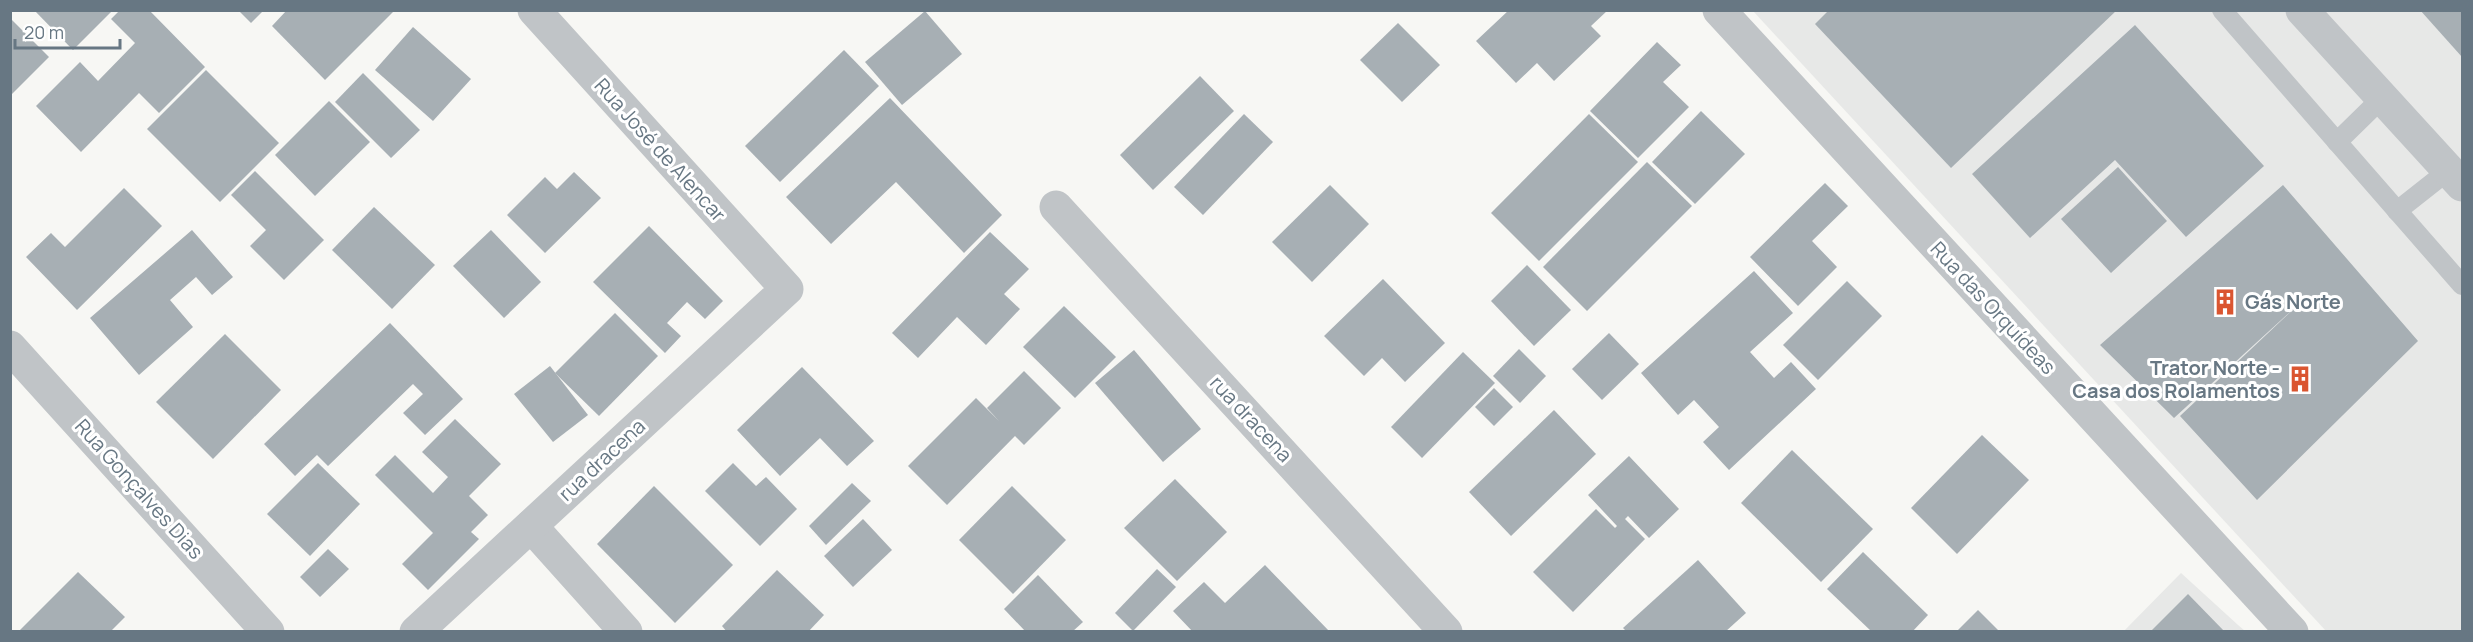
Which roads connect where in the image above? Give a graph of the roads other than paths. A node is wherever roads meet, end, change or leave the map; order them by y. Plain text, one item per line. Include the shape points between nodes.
1 (534, 10) edge
2 (1719, 10) edge
3 (2222, 10) edge
4 (2302, 10) edge
5 (2383, 97) junction
6 (2337, 142) junction
7 (2456, 177) edge
8 (1056, 207) dead end
9 (2397, 211) junction
10 (2463, 285) edge
11 (787, 289) joint
12 (10, 347) edge
13 (531, 526) junction
14 (268, 632) edge
15 (416, 632) edge
16 (626, 632) edge
17 (1446, 632) edge
18 (2292, 632) edge

1 - 11 street, Rua José de Alencar
2 - 18 street, Rua das Orquídeas
3 - 6 lane
4 - 5 street
5 - 6 lane
5 - 7 street
6 - 9 lane
7 - 9 lane
8 - 17 street, rua dracena
9 - 10 lane
11 - 13 street, rua dracena
12 - 14 street, Rua Gonçalves Dias
13 - 15 street, rua dracena
13 - 16 street

